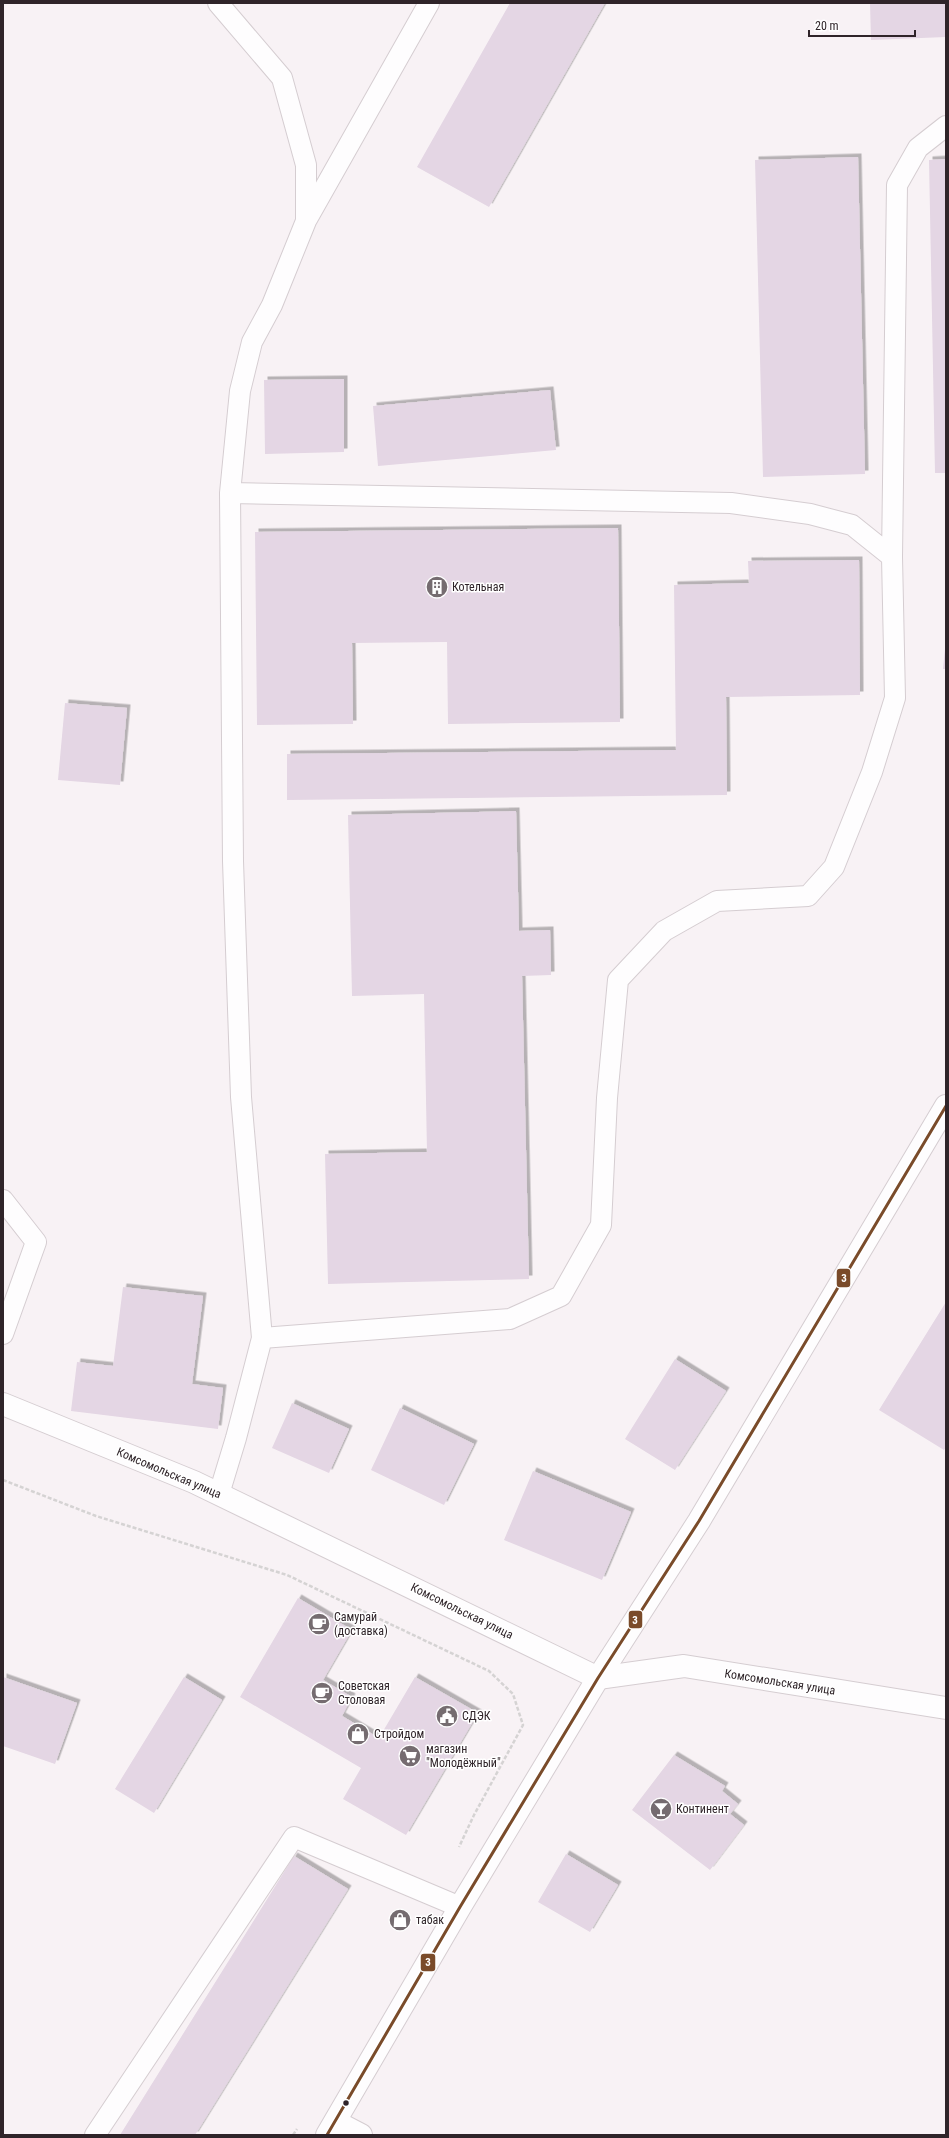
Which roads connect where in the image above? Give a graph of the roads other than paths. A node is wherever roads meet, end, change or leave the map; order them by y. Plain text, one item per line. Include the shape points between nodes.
1 (218, 3) edge
2 (429, 3) edge
3 (946, 126) edge
4 (306, 221) junction
5 (230, 493) junction
6 (892, 557) junction
7 (946, 1106) edge
8 (3, 1200) edge
9 (8, 1302) edge
10 (3, 1334) edge
11 (262, 1338) junction
12 (3, 1404) edge
13 (219, 1494) junction
14 (598, 1678) junction
15 (946, 1708) edge
16 (460, 1907) junction
17 (331, 2128) edge
18 (95, 2135) edge
19 (361, 2135) edge

1 - 4 lane via 282,78 306,165
2 - 4 lane
3 - 6 lane via 918,148 897,185
4 - 5 lane via 272,305 252,342 240,391
5 - 6 lane via 731,502 810,514 852,525
5 - 11 lane via 233,861 241,1096
6 - 11 lane via 894,698 872,772 834,867 808,896 718,901 664,931 618,980 607,1098 601,1225 561,1296 510,1320
7 - 14 main road via 699,1521
8 - 9 lane via 36,1242
9 - 10 lane
11 - 13 lane
12 - 13 main road, Комсомольская улица
13 - 14 main road, Комсомольская улица
14 - 15 main road, Комсомольская улица via 684,1666
14 - 16 main road
16 - 17 main road
16 - 18 lane via 294,1837
17 - 19 main road

